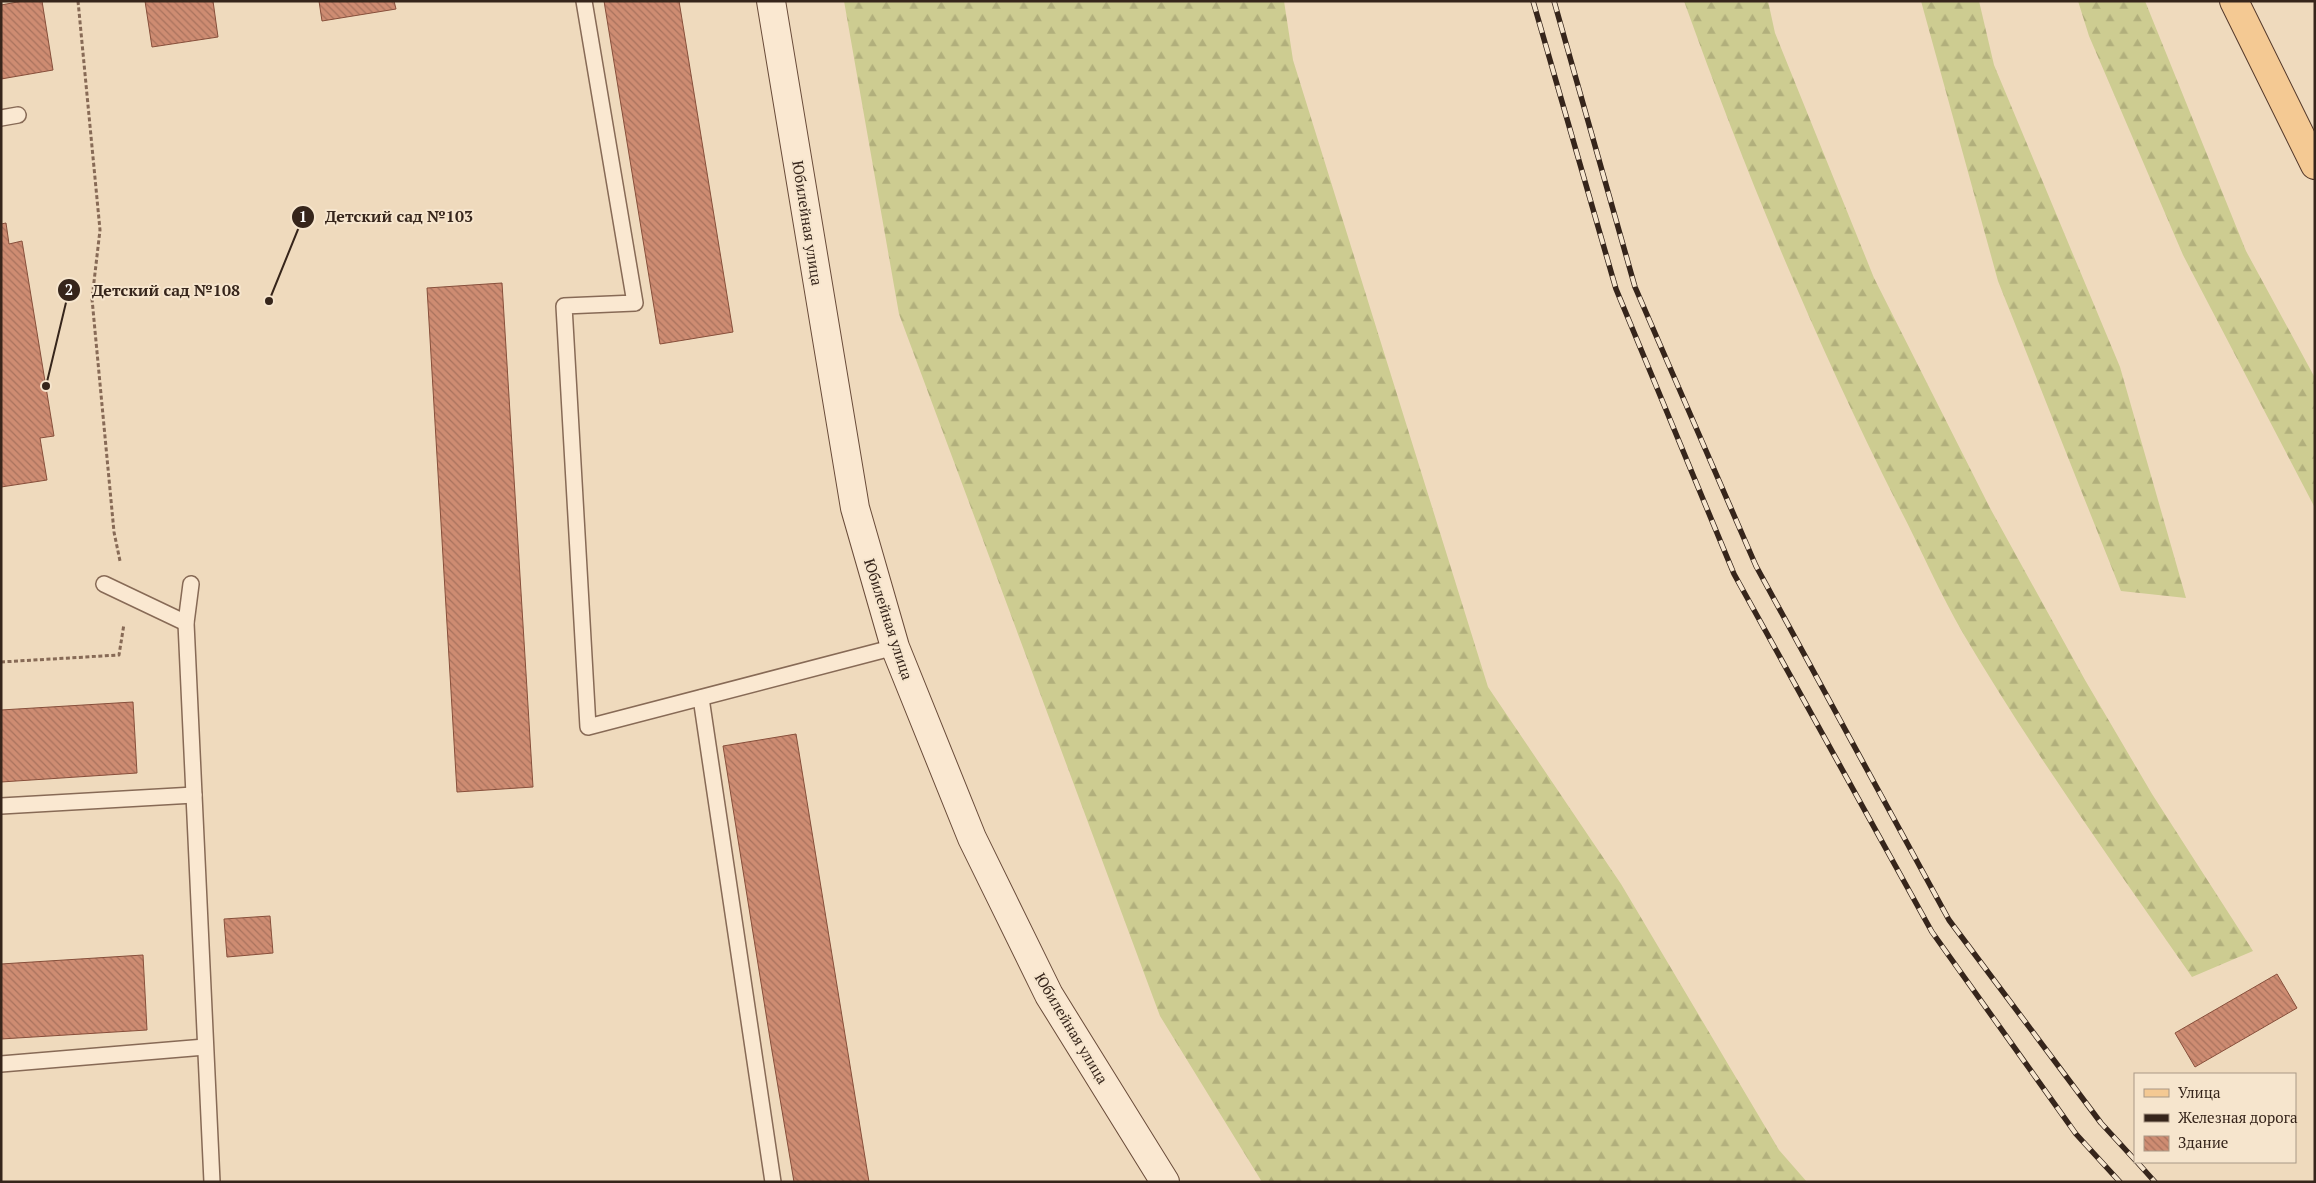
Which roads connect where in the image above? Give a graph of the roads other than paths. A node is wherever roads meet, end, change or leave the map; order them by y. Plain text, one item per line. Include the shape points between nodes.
1 (584, 1) edge
2 (771, 1) edge
3 (2234, 1) edge
4 (18, 115) dead end
5 (1, 118) edge
6 (2315, 165) edge
7 (104, 584) dead end
8 (191, 584) dead end
9 (186, 623) junction
10 (895, 647) junction
11 (701, 698) junction
12 (194, 795) junction
13 (1, 806) edge
14 (205, 1047) junction
15 (1, 1064) edge
16 (212, 1182) edge
17 (773, 1182) edge
18 (1165, 1182) edge

1 - 11 lane via 636,303 564,306 588,727
2 - 10 street, Юбилейная улица via 855,508
3 - 6 main road
4 - 5 lane
7 - 9 lane
8 - 9 lane
9 - 12 lane
10 - 11 lane
10 - 18 street, Юбилейная улица via 972,838 1049,994
11 - 17 lane
12 - 13 lane
12 - 14 lane
14 - 15 lane
14 - 16 lane

